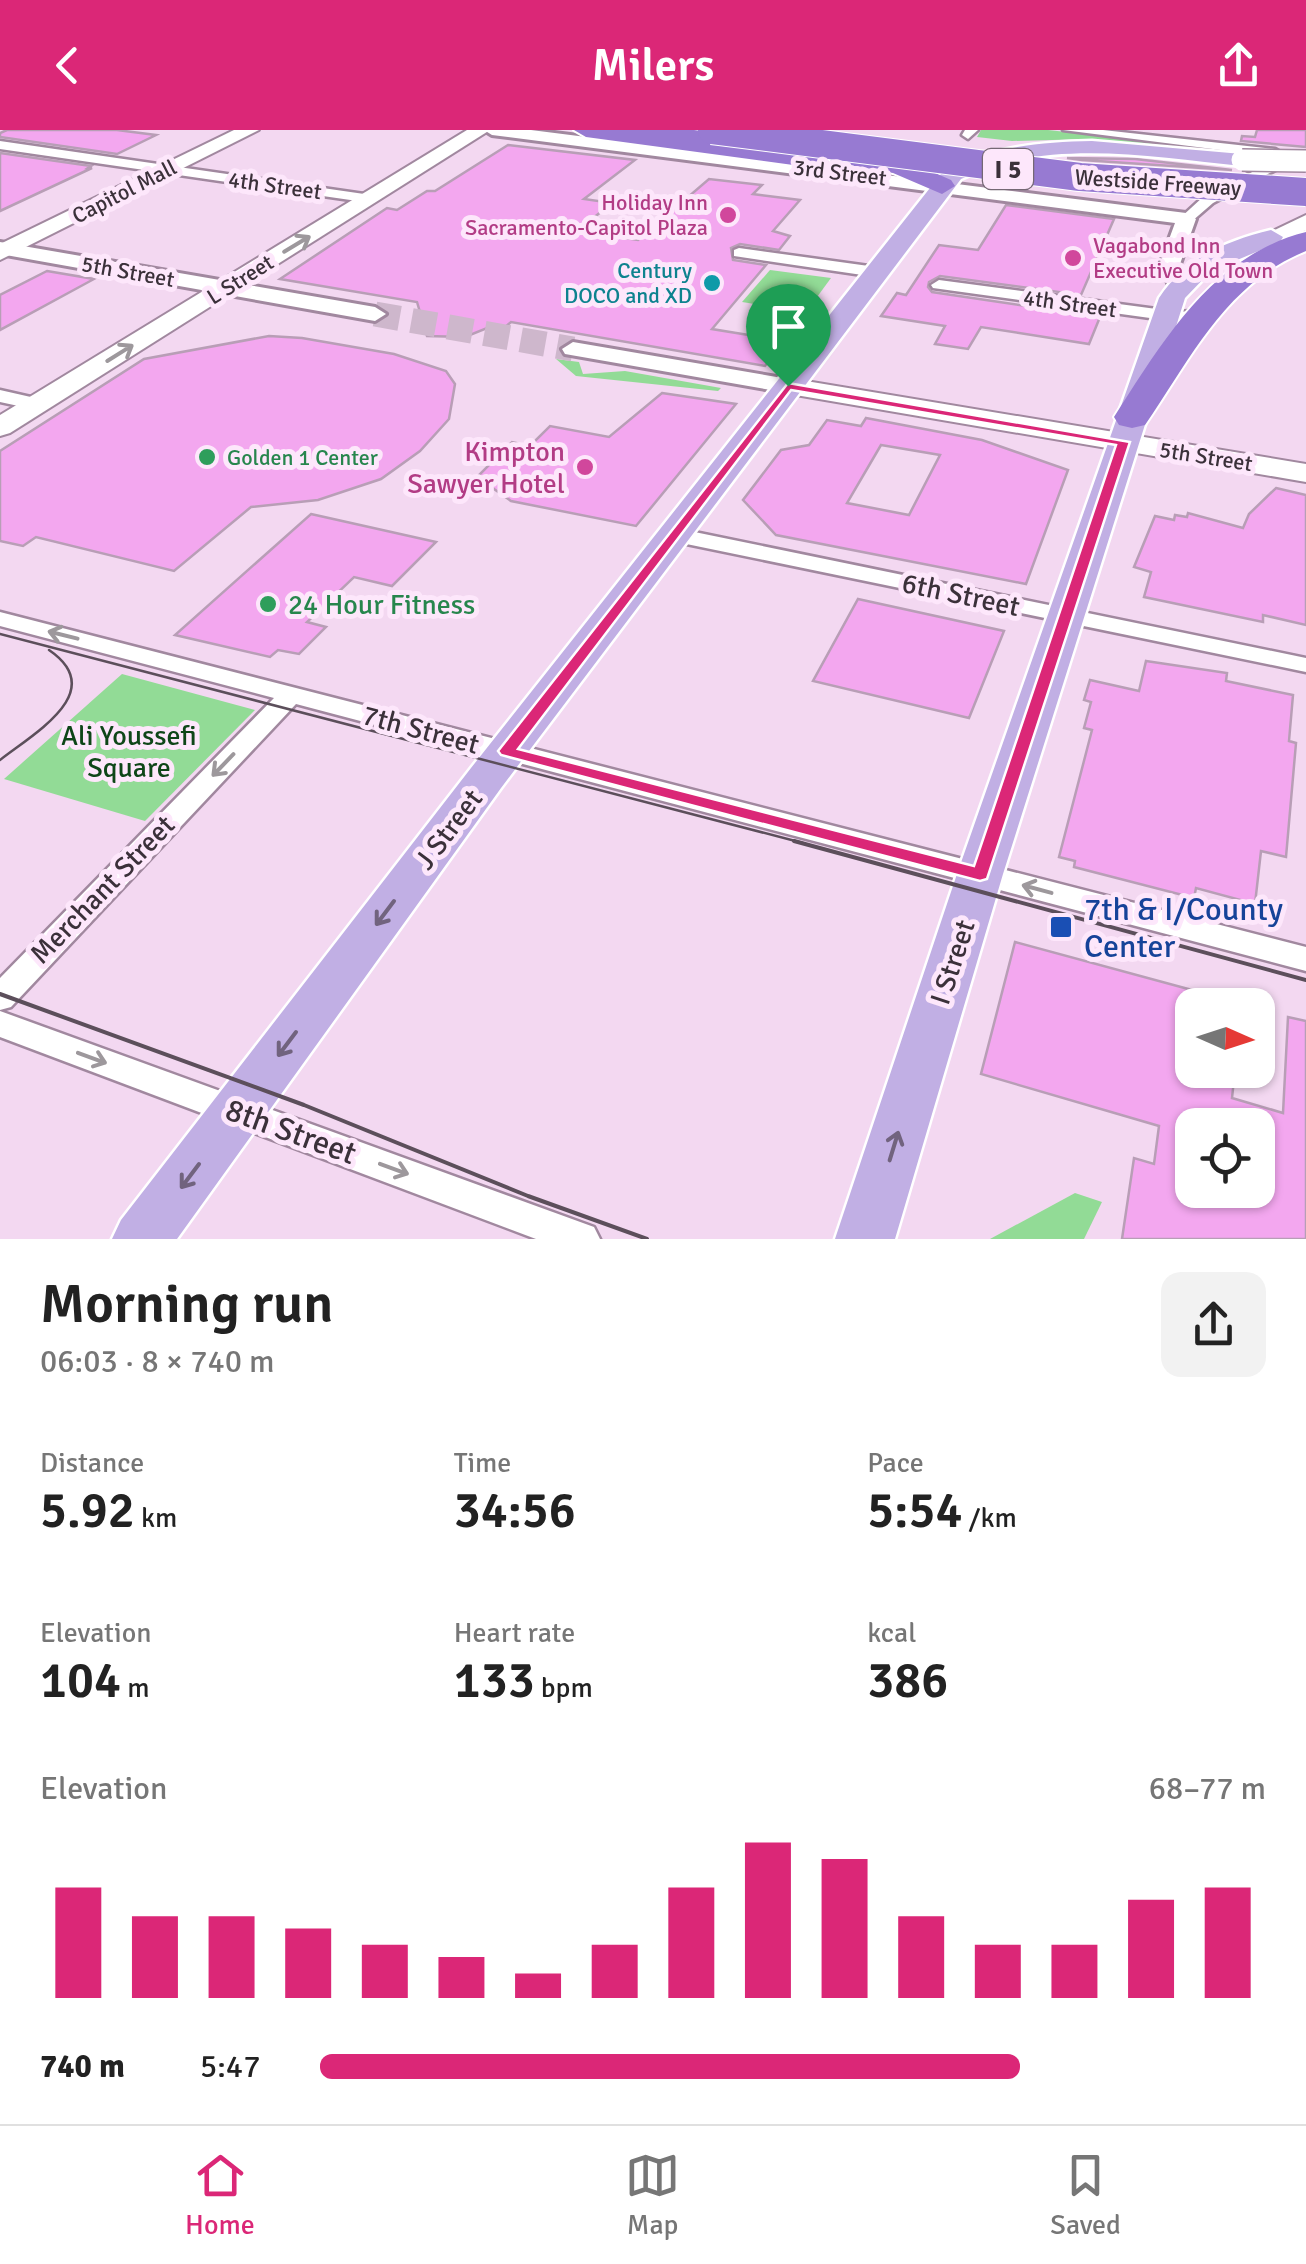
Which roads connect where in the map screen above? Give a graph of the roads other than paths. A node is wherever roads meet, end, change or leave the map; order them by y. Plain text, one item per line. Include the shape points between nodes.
1 (209, 130) edge
2 (249, 130) edge
3 (586, 130) edge
4 (640, 130) edge
5 (712, 130) edge
6 (818, 130) edge
7 (859, 130) edge
8 (1069, 130) edge
9 (1218, 130) edge
10 (482, 131) edge
11 (0, 145) edge
12 (1212, 146) junction
13 (1242, 160) joint
14 (137, 165) junction
15 (1303, 165) edge
16 (168, 169) junction
17 (1224, 192) junction
18 (1306, 192) edge
19 (936, 193) junction
20 (371, 199) junction
21 (1306, 211) edge
22 (1148, 214) junction
23 (1185, 221) junction
24 (1306, 222) edge
25 (1272, 236) junction
26 (1306, 241) edge
27 (2, 245) edge
28 (739, 252) dead end
29 (876, 272) junction
30 (939, 286) dead end
31 (1178, 286) junction
32 (224, 288) junction
33 (375, 314) tunnel mouth
34 (1166, 316) junction
35 (1201, 316) junction
36 (573, 349) tunnel mouth
37 (788, 386) junction
38 (0, 396) edge
39 (37, 404) junction
40 (0, 427) edge
41 (1128, 430) junction
42 (1306, 473) edge
43 (674, 535) junction
44 (1066, 616) junction
45 (0, 619) edge
46 (1306, 665) edge
47 (290, 695) junction
48 (507, 751) junction
49 (980, 874) junction
50 (1306, 959) edge
51 (0, 998) edge
52 (0, 1024) edge
53 (236, 1112) junction
54 (142, 1239) edge
55 (581, 1239) edge
56 (865, 1239) edge

1 - 14 main road, Capitol Mall
2 - 16 main road, Capitol Mall
3 - 18 highway, bridge via 1058,185 1188,194
4 - 19 highway via 890,164
5 - 18 highway, Westside Freeway / I 5, bridge via 1022,170
6 - 15 highway, Westside Freeway / I 5 via 1055,162
7 - 18 highway via 1246,168
8 - 12 street
9 - 12 street
10 - 19 street, 3rd Street
10 - 20 main road, L Street
11 - 14 street, 4th Street
12 - 15 street
13 - 15 highway, bridge
13 - 19 main road, J Street via 1070,144 1005,149 971,160
14 - 16 street, 4th Street
14 - 27 main road, Capitol Mall
15 - 17 street
16 - 20 street, 4th Street
16 - 27 main road, Capitol Mall
17 - 22 street
17 - 23 street
19 - 22 street, 3rd Street
19 - 23 street, 3rd Street
19 - 29 main road, J Street
32 -> 20 main road, L Street
21 - 25 highway
22 - 23 street, 3rd Street
23 - 31 street, I Street via 1170,264
24 - 25 main road
25 - 31 main road via 1206,263
26 - 35 highway via 1264,257
27 - 32 street, 5th Street
28 - 29 street
29 - 37 main road, J Street
30 - 34 street, 4th Street
31 - 34 main road, I Street
32 - 33 street, 5th Street
39 -> 32 main road, L Street
34 - 35 street, 4th Street
34 - 41 main road, I Street
35 - 41 highway
36 - 37 street, 5th Street
37 - 41 main road, 5th Street
37 - 43 main road, J Street
38 - 39 street
39 - 40 main road, L Street
41 - 42 main road, 5th Street
41 - 44 main road, I Street
43 - 44 street, 6th Street
43 - 48 main road, J Street
44 - 46 street, 6th Street
44 - 49 main road, I Street
47 -> 45 street, 7th Street
47 - 48 street, 7th Street
47 -> 51 street, Merchant Street
48 - 49 street, 7th Street
48 -> 53 main road, J Street
50 -> 49 street, 7th Street
56 -> 49 main road, I Street
52 -> 53 street, 8th Street
53 -> 54 main road, J Street
53 -> 55 street, 8th Street

